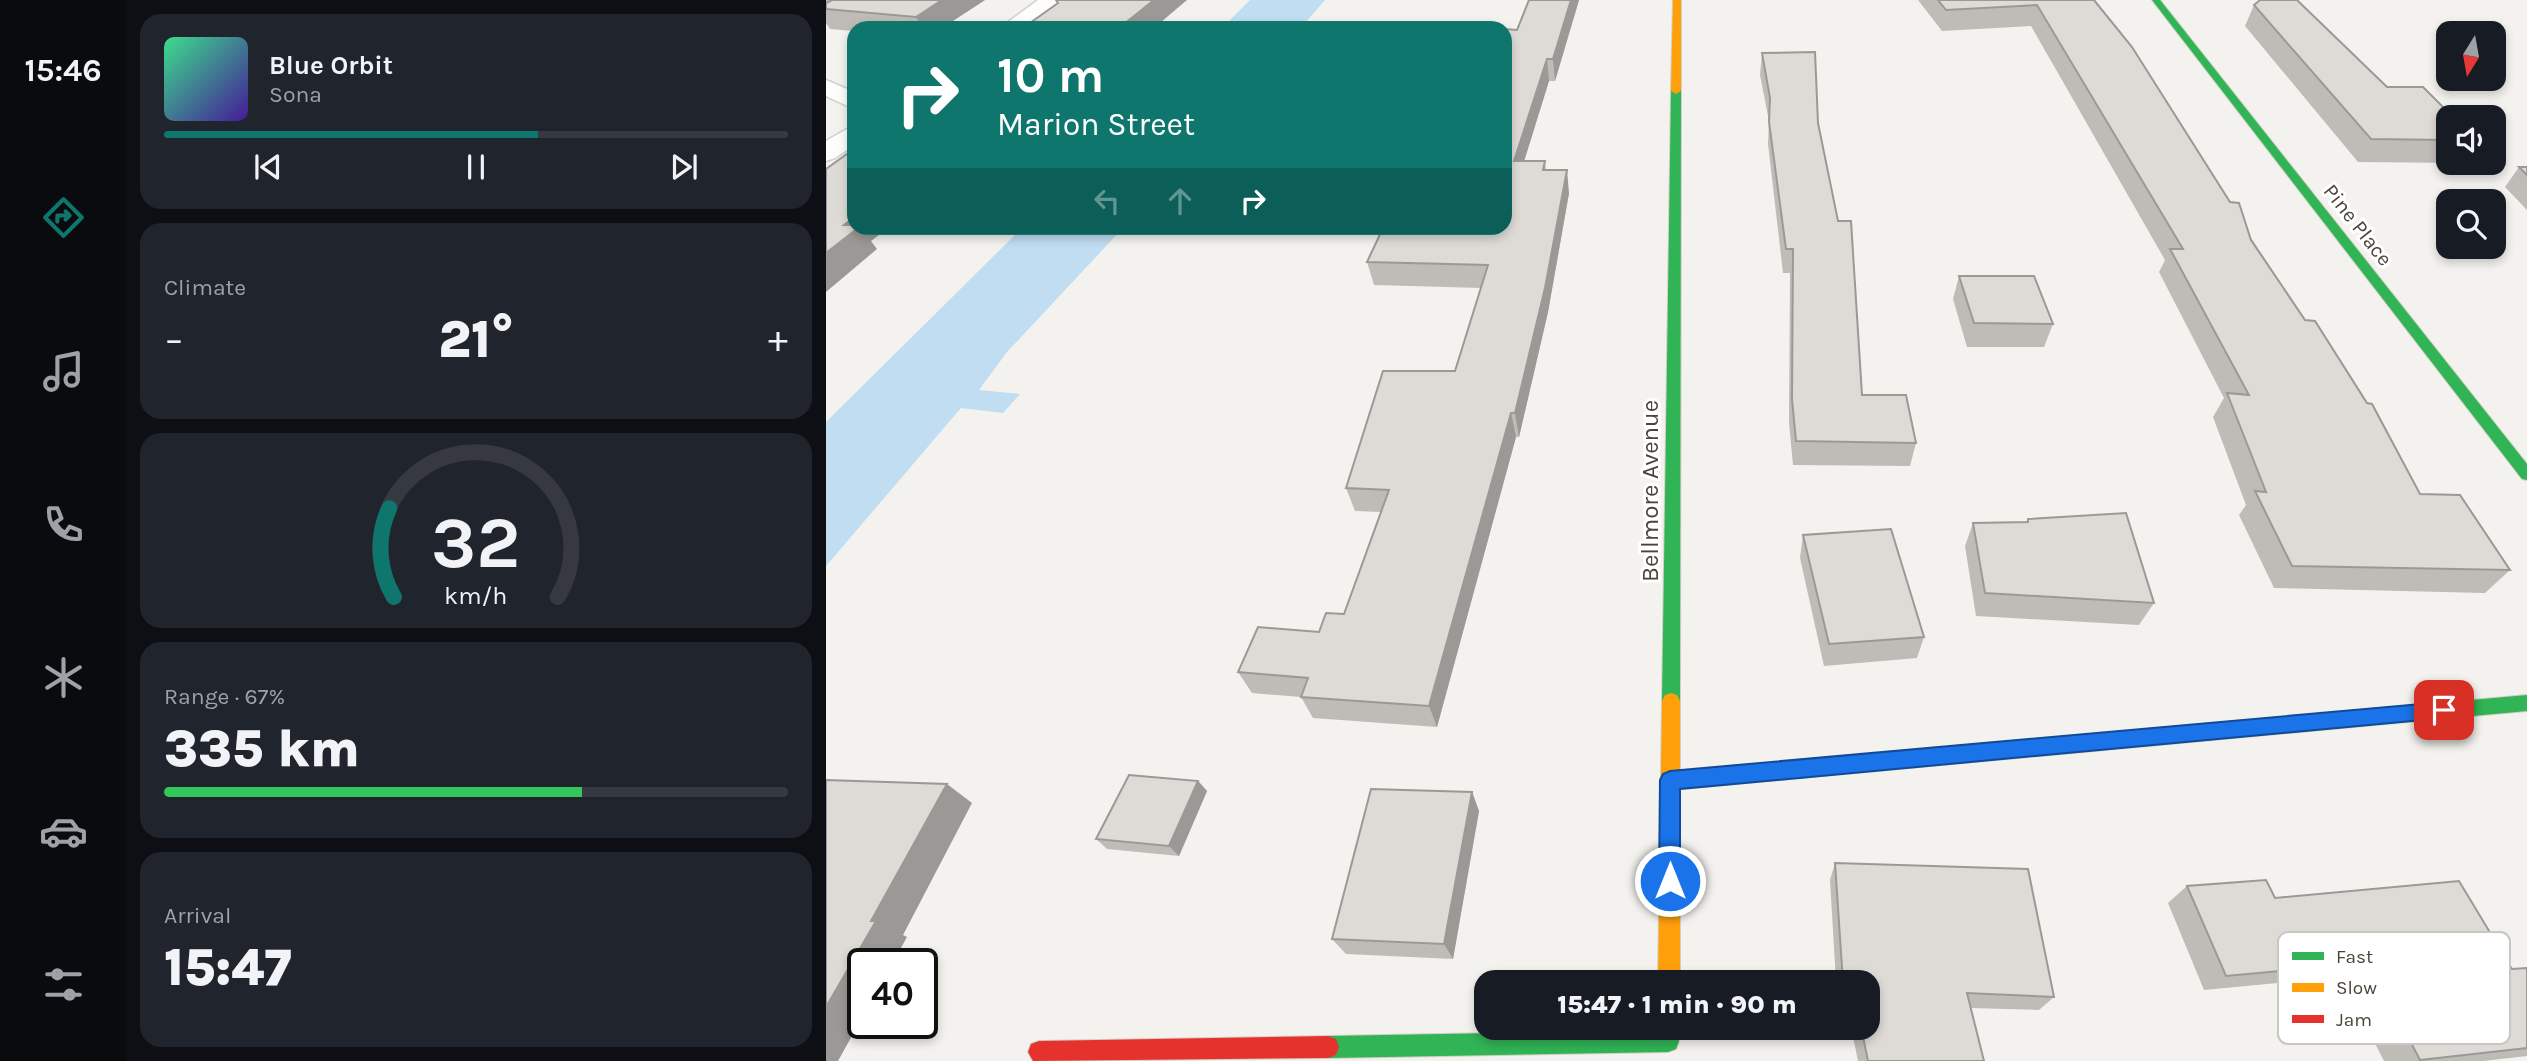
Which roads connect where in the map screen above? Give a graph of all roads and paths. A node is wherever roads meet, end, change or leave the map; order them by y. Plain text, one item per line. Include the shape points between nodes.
1 (1052, 0) edge
2 (1677, 0) edge
3 (2156, 0) edge
4 (1021, 21) edge
5 (826, 87) edge
6 (847, 98) edge
7 (847, 138) edge
8 (826, 153) edge
9 (2527, 475) edge
10 (2527, 703) edge
11 (1670, 780) junction
12 (1669, 970) edge
13 (1474, 1040) edge
14 (1668, 1040) edge
15 (1039, 1052) dead end
16 (1668, 1061) edge

1 - 4 street
2 - 11 street, Bellmore Avenue
3 - 9 street, Pine Place
5 - 6 street
7 - 8 street
10 - 11 street
11 - 12 street, Bellmore Avenue
13 - 15 street
14 - 16 street

